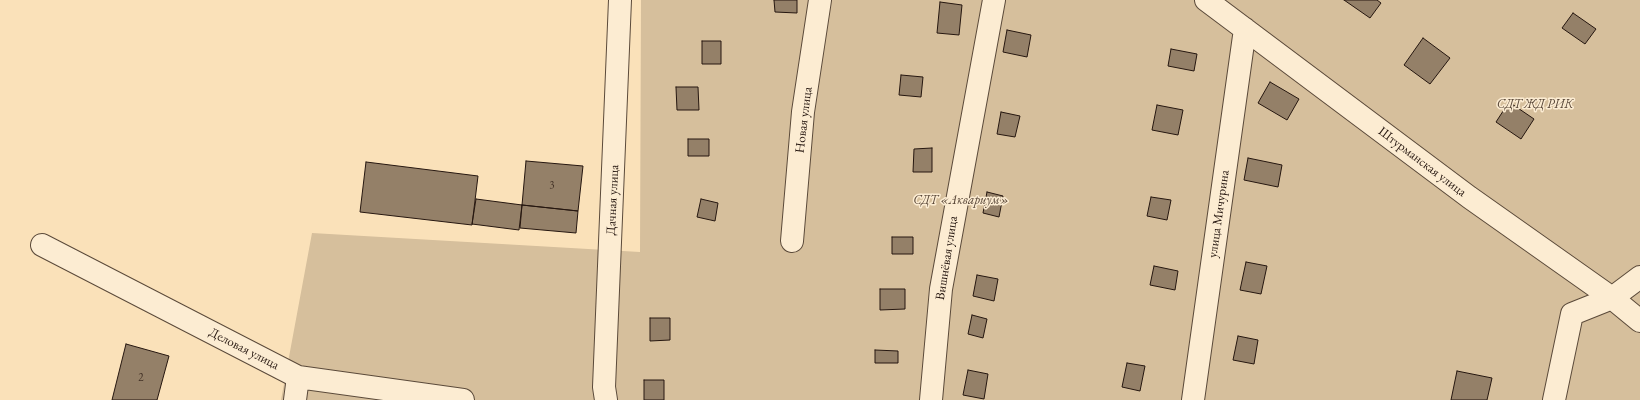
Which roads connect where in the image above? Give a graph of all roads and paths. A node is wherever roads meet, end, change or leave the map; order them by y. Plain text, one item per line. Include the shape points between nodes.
1 (620, 0) edge
2 (820, 0) edge
3 (994, 0) edge
4 (1206, 0) edge
5 (1245, 29) junction
6 (792, 241) dead end
7 (42, 245) dead end
8 (1640, 277) edge
9 (1612, 298) junction
10 (1640, 321) edge
11 (298, 377) junction
12 (296, 400) edge
13 (463, 400) edge
14 (606, 400) edge
15 (931, 400) edge
16 (1193, 400) edge
17 (1554, 400) edge

1 - 14 street, Дачная улица via 604,387
2 - 6 street, Новая улица via 803,112
3 - 15 street, Вишнёвая улица via 941,289
4 - 5 street, Штурманская улица
5 - 9 street, Штурманская улица via 1468,197
5 - 16 street, улица Мичурина
7 - 11 street, Деловая улица
8 - 9 street
9 - 10 street, Штурманская улица
9 - 17 street via 1572,314
11 - 12 street
11 - 13 street, Деловая улица

